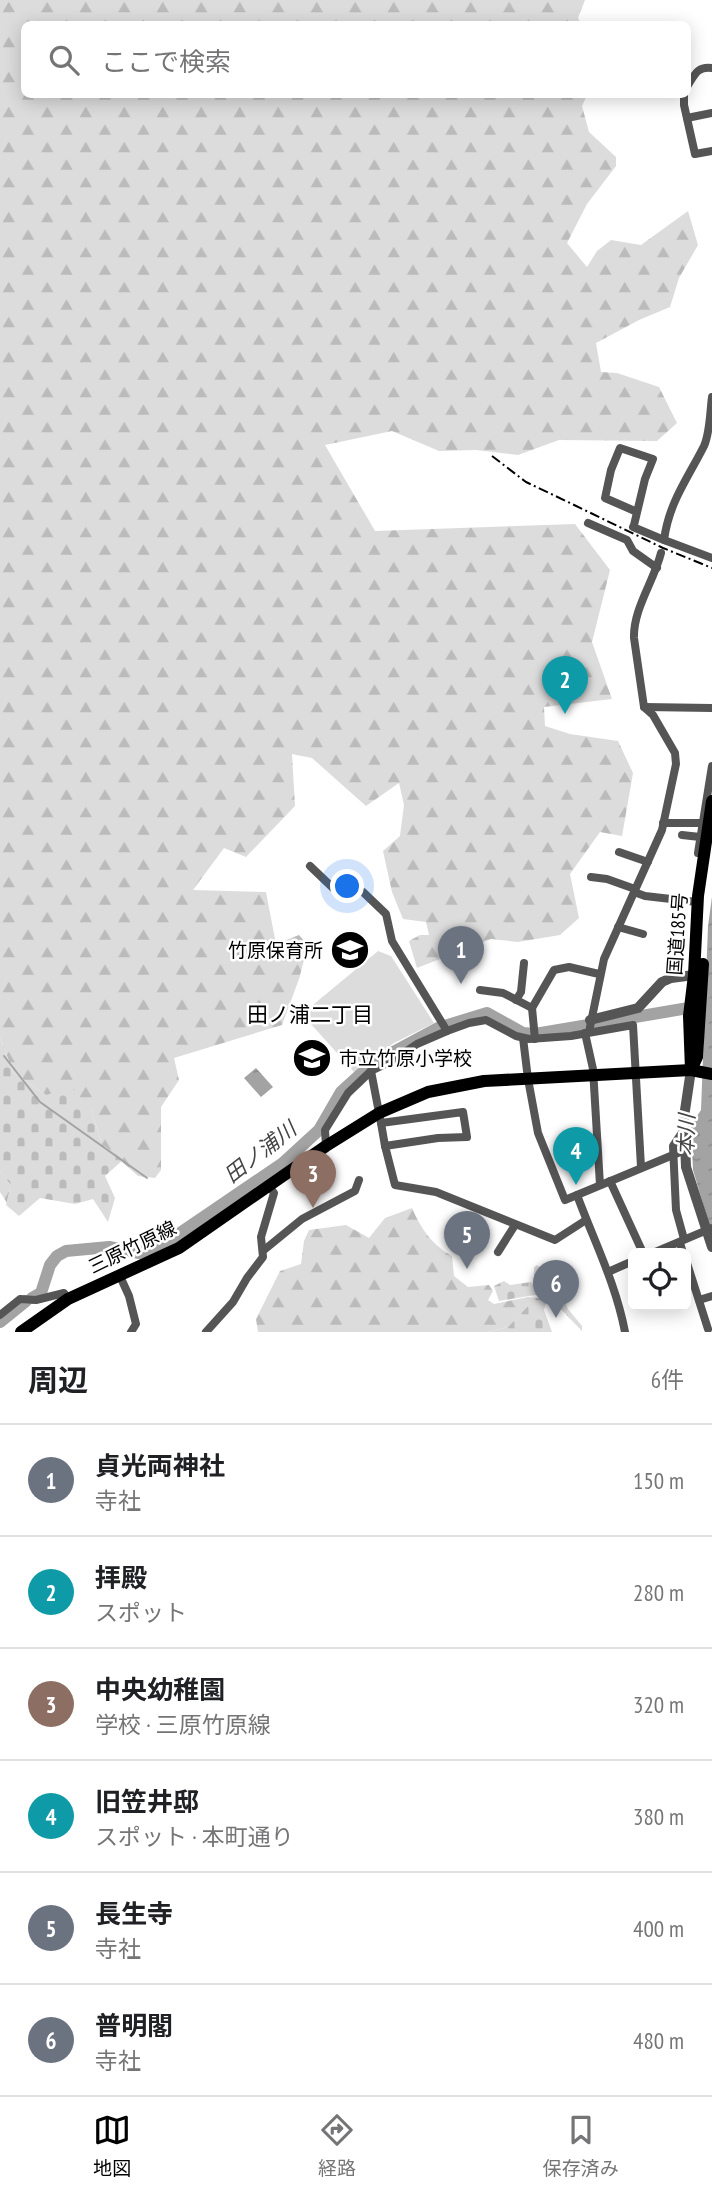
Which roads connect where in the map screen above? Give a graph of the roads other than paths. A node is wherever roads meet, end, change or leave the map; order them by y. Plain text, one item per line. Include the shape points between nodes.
1 (712, 68) edge
2 (691, 80) edge
3 (684, 98) edge
4 (712, 113) edge
5 (687, 118) junction
6 (712, 151) edge
7 (712, 397) edge
8 (637, 512) junction
9 (588, 523) dead end
10 (664, 540) junction
11 (661, 553) dead end
12 (712, 558) edge
13 (657, 568) junction
14 (644, 707) junction
15 (712, 708) edge
16 (712, 766) edge
17 (712, 801) edge
18 (663, 823) junction
19 (707, 823) edge
20 (682, 835) dead end
21 (700, 836) junction
22 (620, 852) dead end
23 (707, 856) edge
24 (648, 862) junction
25 (310, 866) dead end
26 (591, 877) dead end
27 (635, 891) junction
28 (697, 902) junction
29 (618, 927) junction
30 (642, 934) dead end
31 (524, 963) dead end
32 (599, 974) junction
33 (704, 975) edge
34 (480, 990) dead end
35 (516, 1000) junction
36 (532, 1008) junction
37 (445, 1028) junction
38 (588, 1028) junction
39 (523, 1038) junction
40 (535, 1039) junction
41 (704, 1070) edge
42 (371, 1071) junction
43 (636, 1073) junction
44 (593, 1076) junction
45 (528, 1079) junction
46 (380, 1118) junction
47 (683, 1131) junction
48 (326, 1146) junction
49 (385, 1146) junction
50 (685, 1150) junction
51 (674, 1155) junction
52 (642, 1167) junction
53 (359, 1180) dead end
54 (610, 1181) junction
55 (600, 1185) junction
56 (269, 1186) junction
57 (577, 1195) junction
58 (586, 1220) junction
59 (515, 1225) junction
60 (710, 1229) edge
61 (682, 1241) junction
62 (712, 1247) edge
63 (641, 1248) edge
64 (665, 1248) edge
65 (683, 1248) edge
66 (264, 1250) junction
67 (498, 1252) dead end
68 (628, 1263) edge
69 (608, 1272) junction
70 (119, 1274) junction
71 (691, 1275) edge
72 (712, 1296) edge
73 (68, 1299) junction
74 (699, 1300) junction
75 (0, 1315) edge
76 (708, 1329) edge
77 (21, 1332) edge
78 (131, 1332) edge
79 (206, 1332) edge
80 (625, 1332) edge

1 - 2 street via 698,69
3 - 5 street
4 - 5 street
5 - 6 street via 695,154
7 - 10 street via 705,444 680,487
8 - 8 street via 653,459 620,448 604,498
8 - 10 street via 633,527
9 - 13 street via 627,540 633,551
10 - 12 street
11 - 13 street
13 - 14 street via 634,628
14 - 15 street
14 - 18 street via 675,753
16 - 19 street
17 - 19 main road, 国道185号
18 - 19 street
18 - 24 street
19 - 21 street
19 - 23 main road, 国道185号
20 - 21 street
21 - 23 street
22 - 24 street
23 - 28 main road, 国道185号
23 - 33 main road, 国道185号
24 - 27 street
25 - 37 street via 333,888 363,892 386,914 392,941
26 - 27 street
27 - 28 street
27 - 29 street
28 - 33 main road, 国道185号
29 - 30 street
29 - 32 street
31 - 35 street
32 - 36 street via 569,967 554,970
32 - 38 street
33 - 38 street via 662,982 638,1008
33 - 41 main road, 国道185号 via 688,1057
34 - 35 street
35 - 36 street
36 - 40 street
37 - 39 street via 486,1020
37 - 42 street
38 - 40 street
38 - 43 street via 633,1025
38 - 44 street
39 - 40 street
39 - 45 street
41 - 43 main road, 三原竹原線
41 - 47 street
42 - 46 street
42 - 48 street via 348,1093 325,1130
43 - 44 main road, 三原竹原線
43 - 52 street
44 - 45 main road, 三原竹原線
44 - 55 street
45 - 46 main road, 三原竹原線 via 484,1081 428,1092
45 - 57 street via 538,1133 565,1200
46 - 48 main road, 三原竹原線
46 - 49 street
46 - 49 street via 463,1112 467,1137
47 - 50 street
47 - 51 street via 673,1146
48 - 56 main road, 三原竹原線
49 - 59 street via 395,1185 436,1192
50 - 51 street
50 - 60 street via 688,1175
51 - 52 street
51 - 61 street
52 - 54 street
53 - 66 street via 355,1191 302,1219
54 - 55 street
54 - 63 street
55 - 57 street
56 - 66 street via 274,1193 261,1237
56 - 70 main road, 三原竹原線 via 179,1248
57 - 58 street
58 - 59 street via 555,1240
58 - 69 street
59 - 67 street
60 - 61 street
60 - 62 street
61 - 64 street
61 - 65 street
66 - 79 street via 233,1302
68 - 69 street
69 - 80 street
70 - 73 main road, 三原竹原線
70 - 78 street via 136,1324
71 - 74 street
72 - 74 street
73 - 75 street via 64,1293 20,1299
73 - 77 main road, 三原竹原線
74 - 76 street

